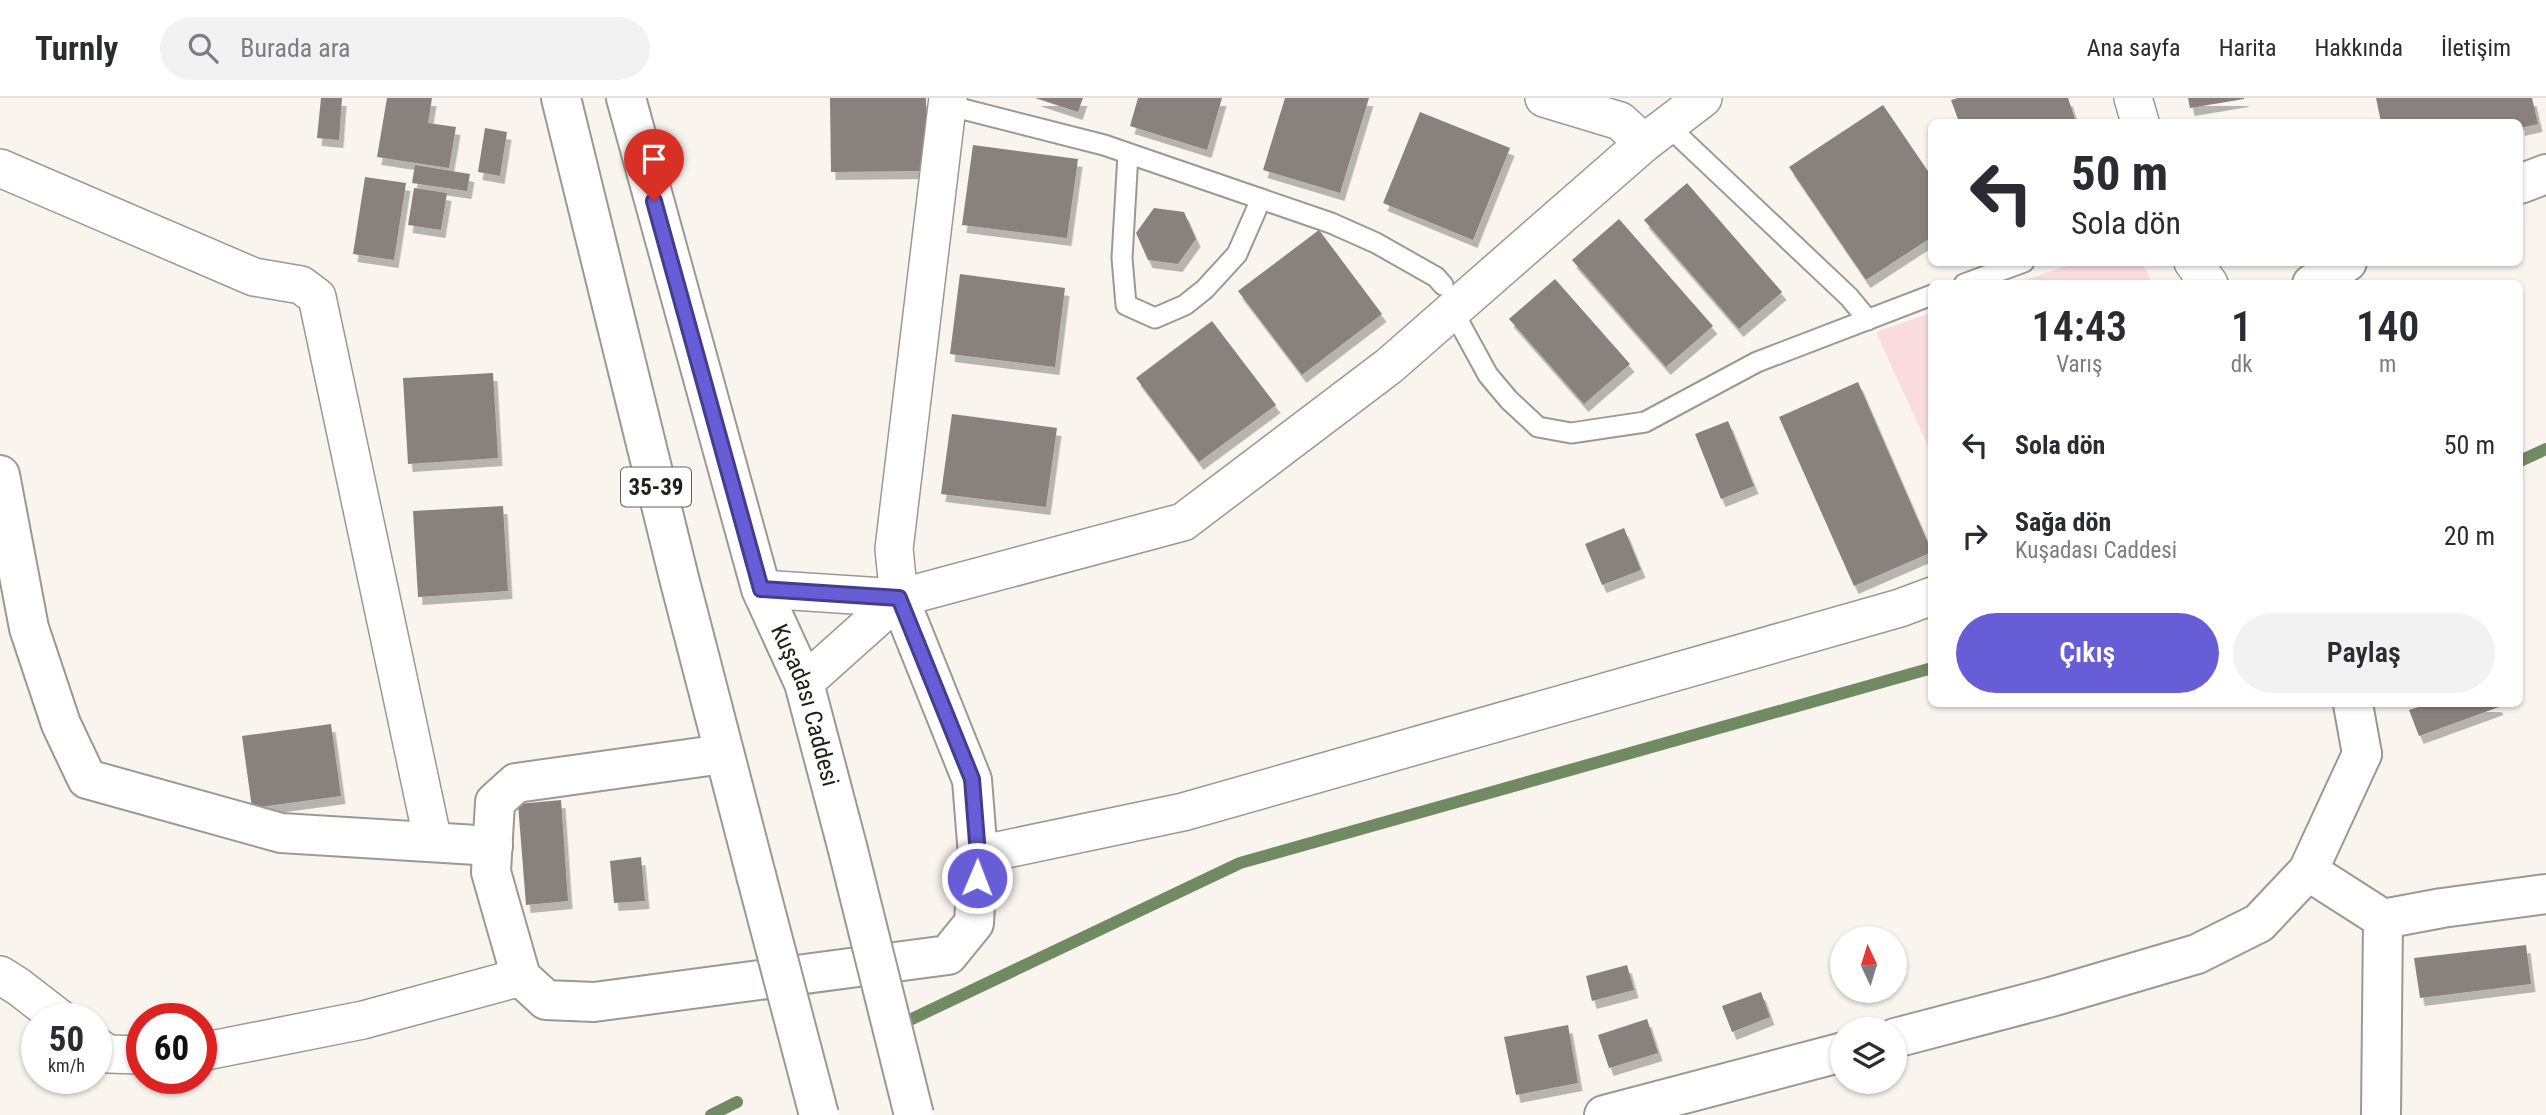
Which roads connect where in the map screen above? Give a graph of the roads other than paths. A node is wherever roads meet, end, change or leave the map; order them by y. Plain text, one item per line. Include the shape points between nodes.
1 (561, 98) edge
2 (626, 98) edge
3 (1544, 98) edge
4 (1703, 98) edge
5 (2133, 98) edge
6 (947, 102) edge
7 (2139, 119) edge
8 (1656, 134) junction
9 (1128, 154) junction
10 (0, 168) edge
11 (2546, 174) edge
12 (2523, 183) edge
13 (1261, 198) junction
14 (2013, 266) edge
15 (2341, 266) edge
16 (1975, 280) edge
17 (2318, 280) edge
18 (1928, 297) edge
19 (1448, 298) junction
20 (1868, 320) junction
21 (0, 475) edge
22 (761, 589) junction
23 (899, 598) junction
24 (1928, 598) edge
25 (804, 683) junction
26 (2354, 707) edge
27 (723, 754) junction
28 (433, 842) junction
29 (493, 846) junction
30 (978, 855) junction
31 (2308, 871) junction
32 (2546, 894) edge
33 (2383, 919) junction
34 (0, 975) edge
35 (521, 977) junction
36 (39, 1003) edge
37 (1907, 1035) edge
38 (217, 1049) edge
39 (1830, 1055) edge
40 (820, 1115) edge
41 (914, 1115) edge
42 (1605, 1115) edge
43 (2381, 1115) edge

1 - 27 main road, 35-39
2 - 22 main road, Kuşadası Caddesi / 35-39
3 - 8 street
4 - 8 street
5 - 7 street
6 - 9 lane
6 - 23 street via 894,549
8 - 19 street
8 - 20 lane via 1849,297
9 - 13 lane
9 - 13 lane via 1122,258 1126,305 1155,318 1185,305 1237,254
10 - 28 street via 254,277 301,285 317,296
11 - 12 main road
13 - 19 lane via 1376,243 1436,277
14 - 16 lane
15 - 17 main road
18 - 20 lane
19 - 20 lane via 1488,375 1509,400 1538,428 1571,433 1645,422 1757,362
19 - 23 street via 1389,366 1182,522
21 - 28 main road via 29,628 61,724 87,779 281,833
22 - 23 street
22 - 25 main road, Kuşadası Caddesi / 35-39
23 - 25 street
23 - 30 main road via 972,779
24 - 30 street via 1183,812
25 - 41 main road, Kuşadası Caddesi / 35-39, bridge
26 - 31 main road via 2362,754
27 - 29 main road via 516,783 495,802
27 - 40 main road, 35-39, bridge
28 - 29 main road
29 - 35 main road via 491,872
30 - 35 main road via 974,923 948,956 594,1002 546,1000
31 - 33 main road
31 - 37 main road via 2259,923 2197,954
32 - 33 main road
33 - 43 main road
34 - 36 street
35 - 38 street via 363,1020
39 - 42 main road

